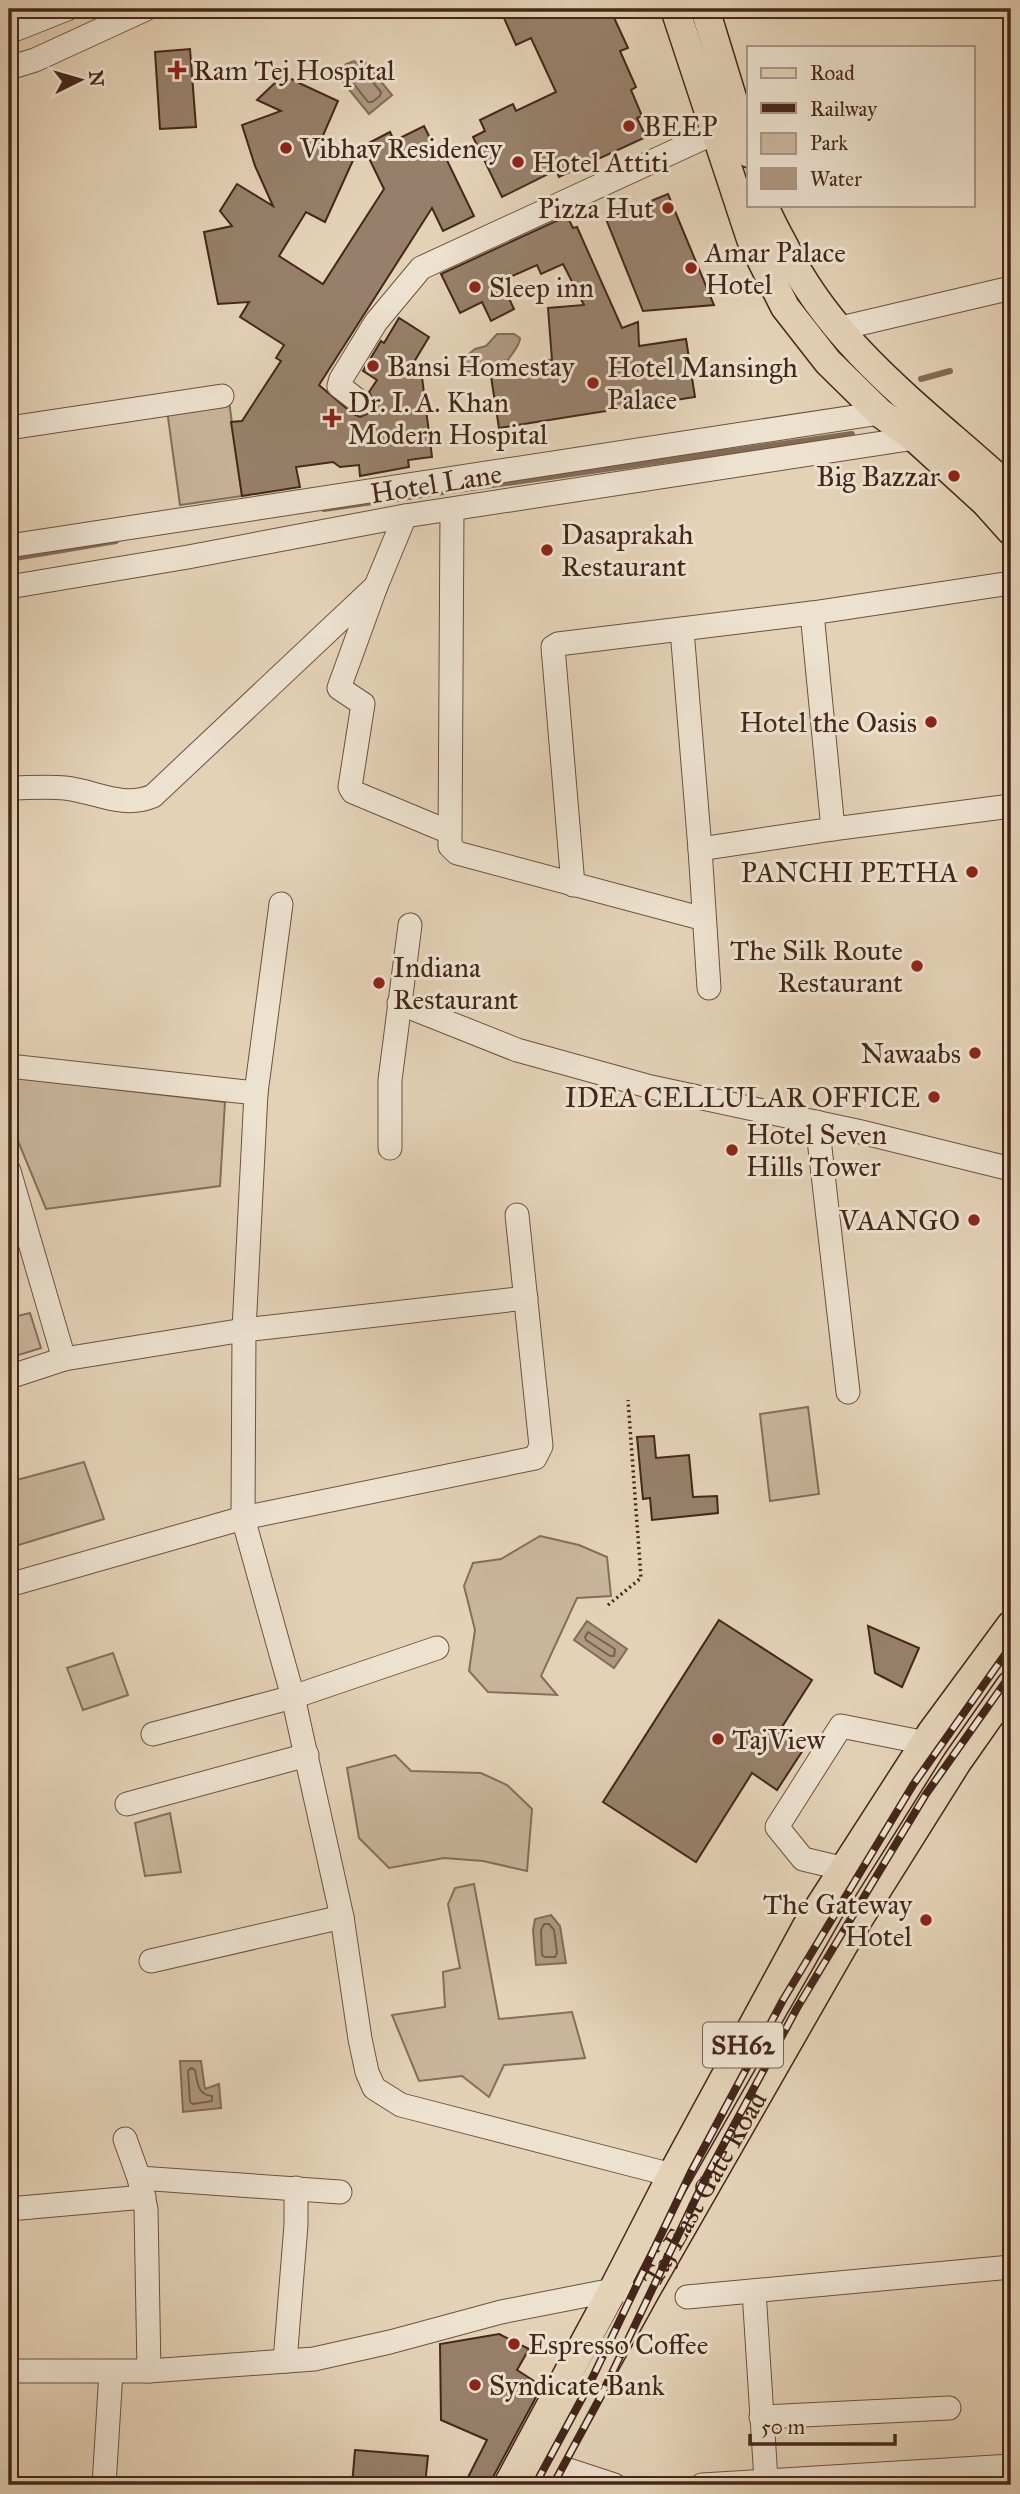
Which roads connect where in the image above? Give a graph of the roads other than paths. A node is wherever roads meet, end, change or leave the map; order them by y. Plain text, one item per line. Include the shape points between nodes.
1 (66, 9) edge
2 (146, 9) edge
3 (675, 9) edge
4 (705, 9) edge
5 (9, 32) edge
6 (9, 68) edge
7 (714, 133) junction
8 (747, 146) edge
9 (764, 206) edge
10 (1011, 288) edge
11 (837, 329) junction
12 (222, 396) dead end
13 (361, 403) dead end
14 (880, 413) junction
15 (9, 428) edge
16 (915, 438) junction
17 (510, 469) junction
18 (1011, 489) edge
19 (516, 500) junction
20 (452, 510) junction
21 (405, 516) junction
22 (181, 520) junction
23 (1011, 531) edge
24 (9, 546) edge
25 (188, 557) junction
26 (1011, 583) edge
27 (376, 586) junction
28 (9, 587) edge
29 (811, 613) junction
30 (682, 630) junction
31 (9, 788) edge
32 (1011, 806) edge
33 (833, 829) junction
34 (449, 832) junction
35 (700, 849) junction
36 (573, 885) junction
37 (281, 904) dead end
38 (704, 919) junction
39 (410, 925) dead end
40 (709, 988) dead end
41 (399, 1003) junction
42 (9, 1066) edge
43 (256, 1093) junction
44 (817, 1122) junction
45 (390, 1148) dead end
46 (1011, 1169) edge
47 (9, 1171) edge
48 (517, 1215) dead end
49 (526, 1298) junction
50 (244, 1330) junction
51 (64, 1359) junction
52 (9, 1377) edge
53 (848, 1392) dead end
54 (243, 1518) junction
55 (9, 1585) edge
56 (1011, 1625) edge
57 (437, 1648) dead end
58 (1011, 1685) edge
59 (293, 1697) junction
60 (153, 1734) dead end
61 (926, 1743) junction
62 (307, 1755) junction
63 (127, 1804) dead end
64 (845, 1869) junction
65 (342, 1917) junction
66 (151, 1961) dead end
67 (125, 2139) dead end
68 (672, 2175) junction
69 (142, 2187) junction
70 (296, 2188) junction
71 (340, 2192) dead end
72 (9, 2209) edge
73 (1011, 2267) edge
74 (613, 2290) junction
75 (646, 2290) junction
76 (754, 2291) junction
77 (687, 2297) dead end
78 (285, 2361) junction
79 (9, 2371) edge
80 (149, 2371) junction
81 (111, 2372) junction
82 (949, 2408) dead end
83 (761, 2417) junction
84 (1011, 2466) edge
85 (544, 2474) edge
86 (766, 2480) junction
87 (104, 2485) edge
88 (508, 2485) edge
89 (614, 2485) edge
90 (702, 2485) edge

1 - 5 street
2 - 6 street
3 - 7 main road
4 - 8 main road
7 - 13 street via 421,268 376,322 341,379 344,392
7 - 14 main road via 751,239 785,307 828,362
9 - 11 main road via 801,281
10 - 11 street
11 - 18 main road via 885,379
12 - 15 street
14 - 16 main road
14 - 17 street, Hotel Lane
16 - 19 street, Hotel Lane
16 - 23 main road
17 - 19 street
17 - 22 street, Hotel Lane
19 - 20 street, Hotel Lane
20 - 21 street, Hotel Lane
20 - 34 street
21 - 25 street, Hotel Lane
21 - 27 street
22 - 24 street, Hotel Lane
22 - 25 street
25 - 28 street, Hotel Lane
26 - 29 street
27 - 31 street via 153,796 125,801 65,788
27 - 34 street via 339,688 363,704 350,787
29 - 30 street
29 - 33 street
30 - 35 street
30 - 36 street via 552,646
32 - 33 street
33 - 35 street
34 - 36 street via 450,846 457,853
35 - 38 street
36 - 38 street
37 - 43 street
38 - 40 street
39 - 41 street
41 - 44 street via 517,1050 651,1087
41 - 45 street via 390,1080
42 - 43 street
43 - 50 street
44 - 46 street
44 - 53 street
47 - 51 street
48 - 49 street
49 - 50 street
49 - 54 street via 541,1446 535,1458
50 - 51 street
50 - 54 street
51 - 52 street
54 - 55 street
54 - 59 street
56 - 61 main road, SH62
57 - 59 street
58 - 75 main road, Taj East Gate Road / SH62 via 856,1923
59 - 60 street
59 - 62 street
61 - 64 main road, SH62
61 - 64 street via 841,1726 777,1828 803,1859
62 - 63 street
62 - 65 street
64 - 68 main road, SH62 via 807,1926
65 - 66 street
65 - 68 street via 360,2039 374,2088 401,2105
67 - 69 street
68 - 74 main road, SH62
69 - 70 street
69 - 72 street
69 - 80 street via 148,2234
70 - 71 street
70 - 78 street
73 - 76 street
74 - 75 street
74 - 78 street via 502,2312 344,2354
74 - 88 main road, SH62
75 - 85 main road, Taj East Gate Road / SH62
76 - 77 street
76 - 83 street
78 - 80 street
79 - 81 street
80 - 81 street
81 - 87 street
82 - 83 street
83 - 86 street
84 - 86 street
85 - 89 street
86 - 90 street

